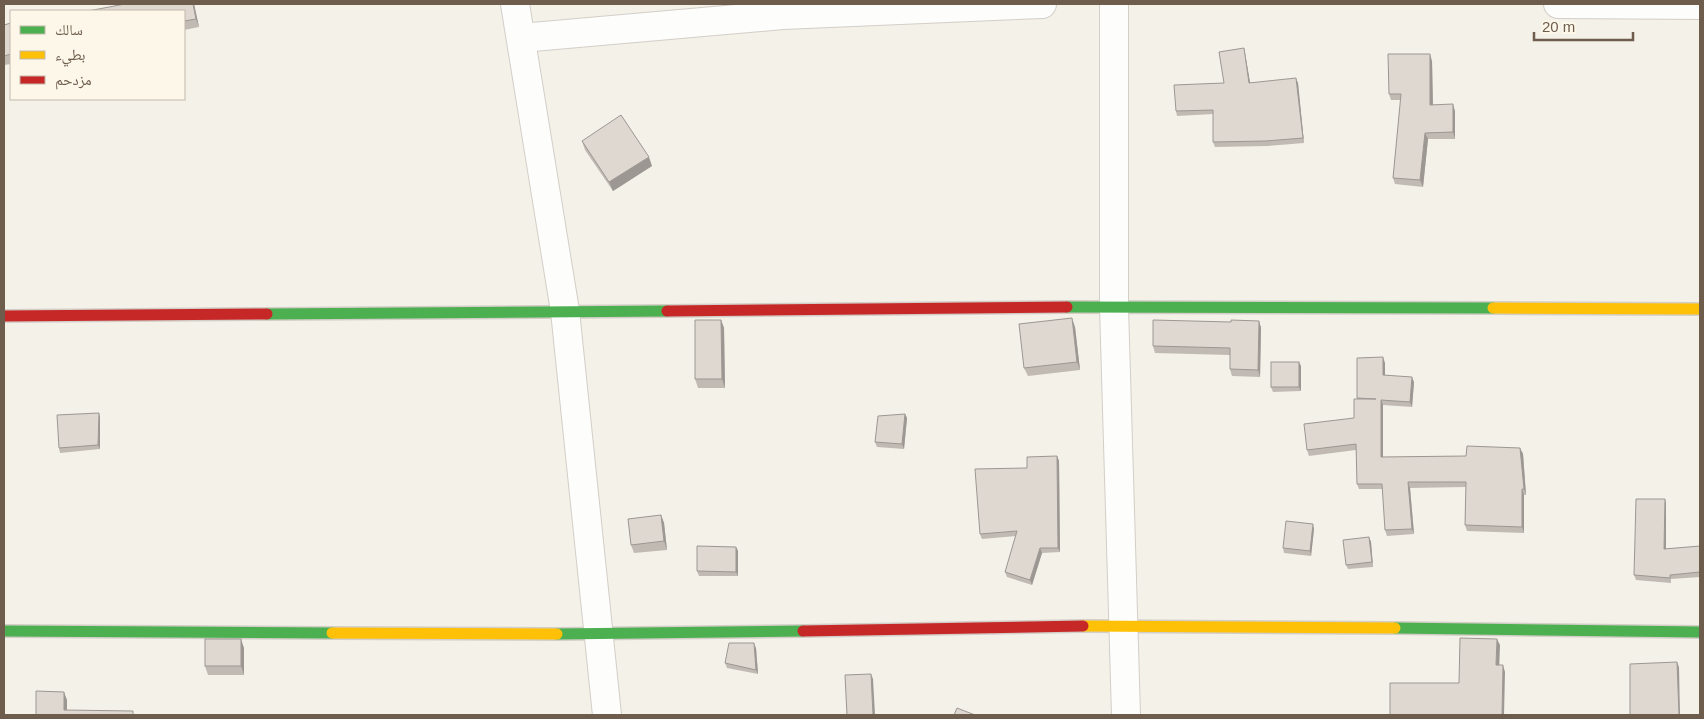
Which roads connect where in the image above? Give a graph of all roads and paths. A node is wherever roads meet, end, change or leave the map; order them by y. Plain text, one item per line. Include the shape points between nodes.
1 (515, 4) edge
2 (1042, 4) edge
3 (1114, 4) edge
4 (1558, 4) edge
5 (1700, 5) edge
6 (521, 38) junction
7 (1114, 307) junction
8 (1700, 309) edge
9 (565, 311) junction
10 (4, 316) edge
11 (1124, 625) junction
12 (4, 631) edge
13 (1700, 632) edge
14 (599, 634) junction
15 (607, 715) edge
16 (1126, 715) edge

1 - 6 street
2 - 6 street via 782,15
3 - 7 street
4 - 5 street
6 - 9 street
7 - 8 street
7 - 9 street
7 - 11 street
9 - 10 street
9 - 14 street
11 - 13 street
11 - 14 street
11 - 16 street
12 - 14 street
14 - 15 street

